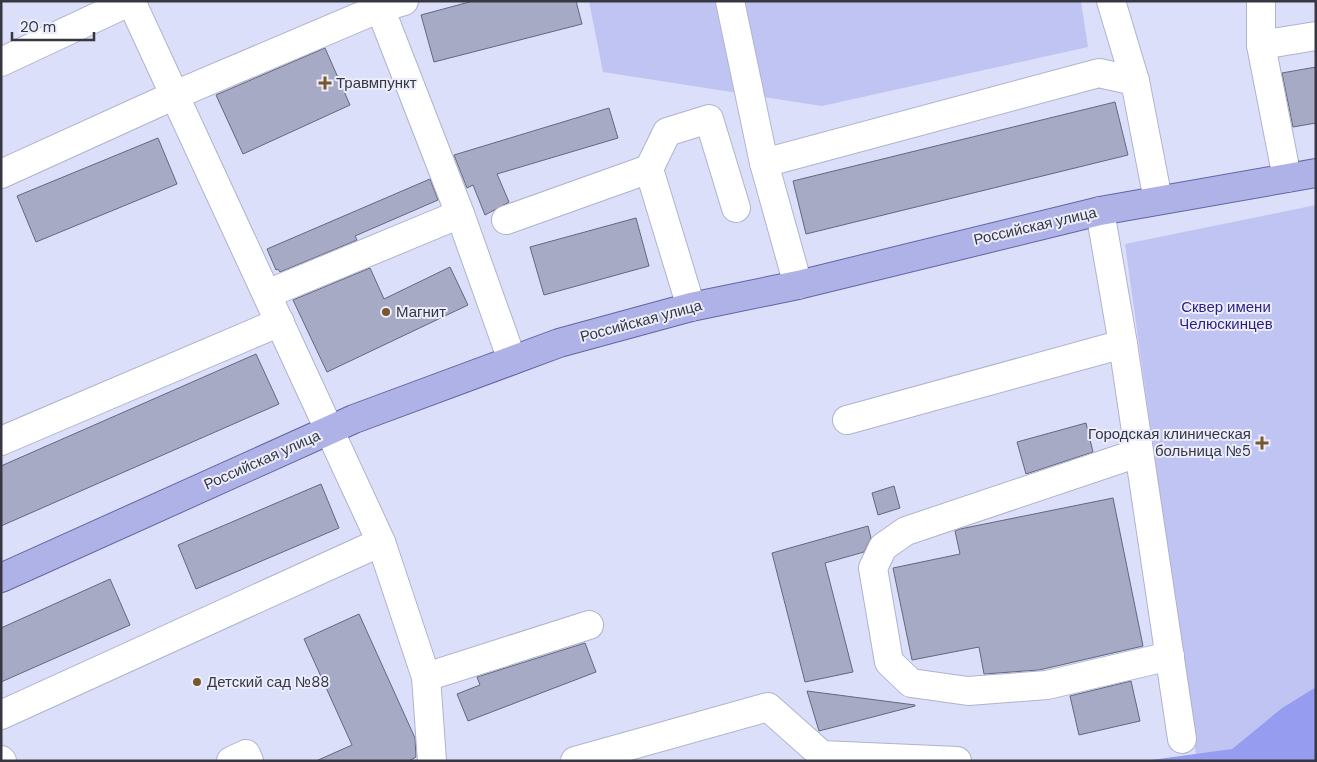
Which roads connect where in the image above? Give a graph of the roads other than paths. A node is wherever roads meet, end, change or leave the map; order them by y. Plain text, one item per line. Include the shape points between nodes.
1 (131, 1) edge
2 (730, 1) edge
3 (1110, 1) edge
4 (1261, 1) edge
5 (392, 4) edge
6 (1316, 36) edge
7 (1261, 45) junction
8 (1, 62) edge
9 (1135, 81) junction
10 (175, 95) junction
11 (764, 163) junction
12 (649, 169) junction
13 (1316, 173) edge
14 (1, 174) edge
15 (1287, 178) junction
16 (1158, 200) junction
17 (736, 208) dead end
18 (1100, 211) junction
19 (460, 214) junction
20 (506, 220) dead end
21 (798, 285) junction
22 (267, 294) junction
23 (691, 307) junction
24 (280, 322) junction
25 (1124, 344) junction
26 (512, 360) junction
27 (847, 420) dead end
28 (330, 430) junction
29 (1, 441) edge
30 (1138, 453) junction
31 (381, 542) junction
32 (1, 578) edge
33 (589, 625) dead end
34 (1170, 656) junction
35 (426, 677) junction
36 (1, 715) edge
37 (1182, 739) dead end
38 (231, 761) edge
39 (249, 761) edge
40 (432, 761) edge
41 (575, 761) edge
42 (957, 761) edge

1 - 8 street
1 - 10 street
2 - 11 street
3 - 9 street
4 - 7 street
5 - 10 street
5 - 19 street
6 - 7 street
7 - 15 street
9 - 11 street via 1099,73
9 - 16 street
10 - 14 street
10 - 22 street
11 - 21 street
12 - 17 street via 667,132 709,119
12 - 20 street
12 - 23 street
13 - 15 main road, Российская улица
15 - 16 main road, Российская улица
16 - 18 main road, Российская улица
18 - 21 main road, Российская улица
18 - 25 street
19 - 22 street
19 - 26 street
21 - 23 main road, Российская улица
22 - 24 street
23 - 26 main road, Российская улица via 559,343
24 - 28 street
24 - 29 street
25 - 27 street
25 - 30 street
26 - 28 main road, Российская улица
28 - 31 street
28 - 32 main road, Российская улица
30 - 34 street
30 - 34 street via 906,531 883,547 873,568 890,662 912,683 968,691 1047,685
31 - 35 street
31 - 36 street
33 - 35 street
34 - 37 street
35 - 40 street
38 - 39 street via 246,754
41 - 42 street via 768,707 822,755

